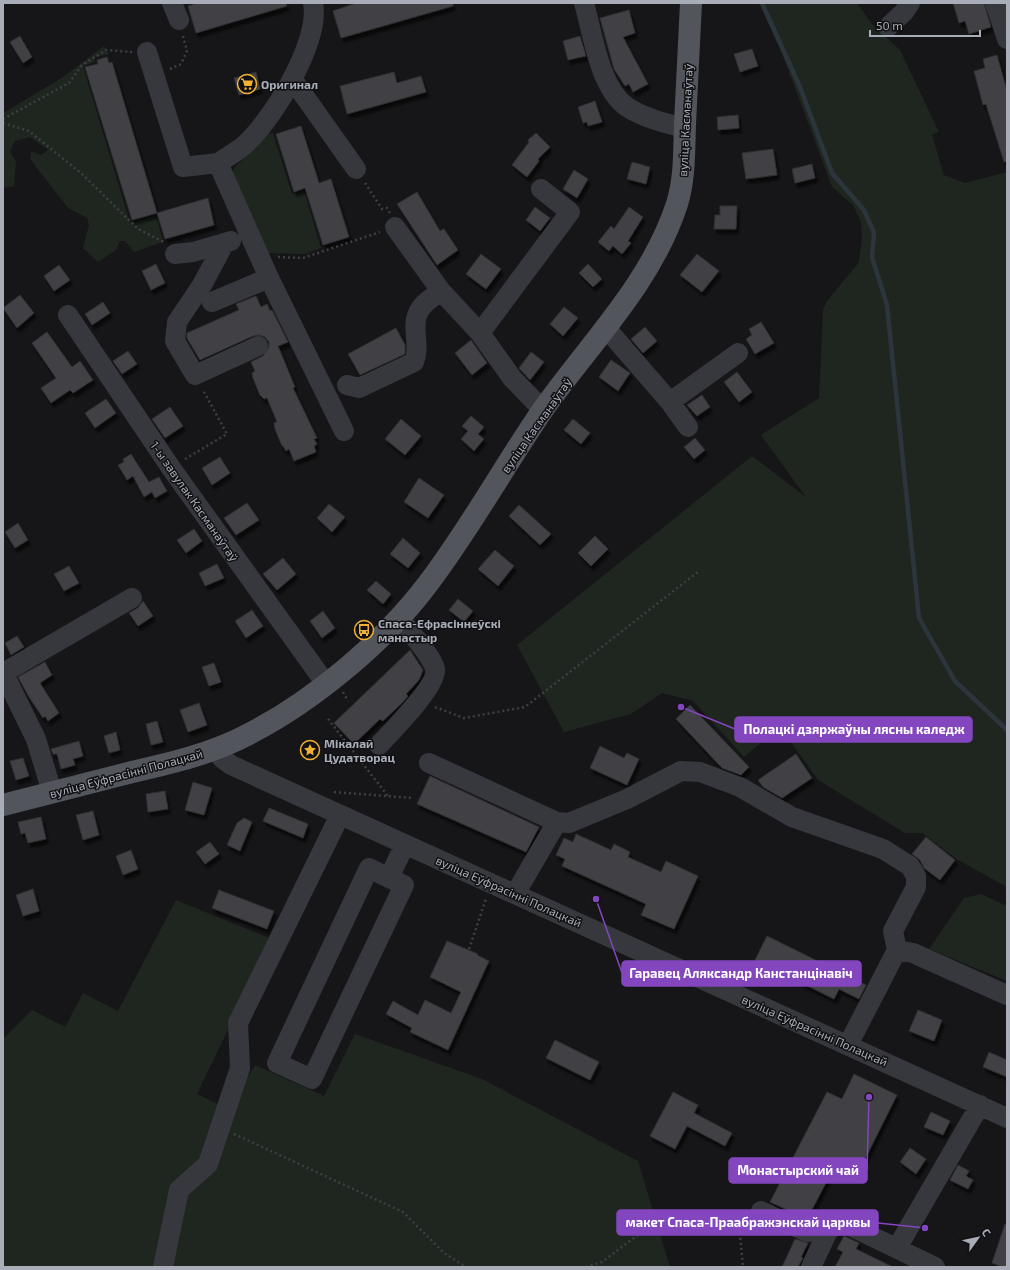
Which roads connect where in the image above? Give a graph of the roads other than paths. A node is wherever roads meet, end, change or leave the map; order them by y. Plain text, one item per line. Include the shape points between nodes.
1 (312, 3) edge
2 (584, 3) edge
3 (691, 3) edge
4 (910, 3) edge
5 (995, 3) edge
6 (888, 27) dead end
7 (1007, 39) edge
8 (147, 52) road end
9 (293, 80) junction
10 (685, 128) junction
11 (218, 163) junction
12 (356, 170) road end
13 (541, 189) dead end
14 (395, 227) road end
15 (249, 233) junction
16 (224, 244) junction
17 (175, 254) road end
18 (269, 278) junction
19 (441, 291) junction
20 (212, 302) dead end
21 (68, 315) dead end
22 (606, 328) junction
23 (480, 333) junction
24 (258, 346) dead end
25 (738, 354) dead end
26 (347, 385) dead end
27 (670, 402) junction
28 (543, 410) junction
29 (688, 427) dead end
30 (344, 431) dead end
31 (132, 598) dead end
32 (399, 618) junction
33 (3, 672) edge
34 (326, 684) junction
35 (379, 745) dead end
36 (215, 750) junction
37 (429, 763) dead end
38 (52, 792) junction
39 (3, 805) edge
40 (340, 815) junction
41 (557, 822) junction
42 (406, 844) junction
43 (389, 878) junction
44 (515, 894) junction
45 (897, 950) junction
46 (1007, 995) edge
47 (848, 1045) junction
48 (980, 1105) junction
49 (1007, 1118) edge
50 (761, 1211) road end
51 (829, 1229) junction
52 (897, 1248) junction
53 (163, 1267) edge
54 (810, 1267) edge
55 (935, 1267) edge

1 - 9 street via 313,27
2 - 10 street via 600,62 618,98 628,107 658,122
3 - 10 main road, вуліца Касманаўтаў
4 - 6 street
5 - 7 street
8 - 11 street via 183,168
9 - 11 street via 263,125 242,148
9 - 12 street
10 - 22 main road, вуліца Касманаўтаў via 685,167 677,203 664,237 644,273
11 - 15 street
13 - 23 street via 570,212
14 - 19 street
15 - 16 street
15 - 18 street
16 - 17 street
16 - 24 street via 202,285 177,322 175,341 195,375
18 - 20 street
18 - 30 street
19 - 23 street
19 - 26 street via 423,305 418,313 418,354 414,362 359,388
21 - 34 street, 1-ы завулак Касманаўтаў via 171,468
22 - 27 street
22 - 28 main road, вуліца Касманаўтаў
23 - 28 street via 512,378
25 - 27 street
27 - 29 street
28 - 32 main road, вуліца Касманаўтаў via 451,552
31 - 33 street
32 - 34 main road, вуліца Касманаўтаў via 376,642
32 - 35 street via 417,640 435,669 435,677 421,698
33 - 38 street via 36,739
34 - 36 main road, вуліца Касманаўтаў via 289,711
36 - 38 main road, вуліца Еўфрасінні Полацкай
36 - 40 street, вуліца Еўфрасінні Полацкай via 231,765
37 - 41 street
38 - 39 main road, вуліца Еўфрасінні Полацкай
40 - 42 street, вуліца Еўфрасінні Полацкай
40 - 53 street via 238,1023 240,1068 208,1164 179,1190
41 - 44 street
41 - 45 street via 569,823 627,800 681,771 700,772 740,787 792,817 882,849 910,866 916,876 916,887 893,931
42 - 43 street
42 - 44 street, вуліца Еўфрасінні Полацкай
43 - 43 street via 404,885 312,1079 277,1063 369,868
44 - 47 street, вуліца Еўфрасінні Полацкай
45 - 46 street via 913,953
45 - 47 street
47 - 48 street, вуліца Еўфрасінні Полацкай
48 - 49 street, вуліца Еўфрасінні Полацкай
48 - 52 street
50 - 51 street via 806,1232
51 - 52 street via 844,1223
51 - 54 street
52 - 55 street

